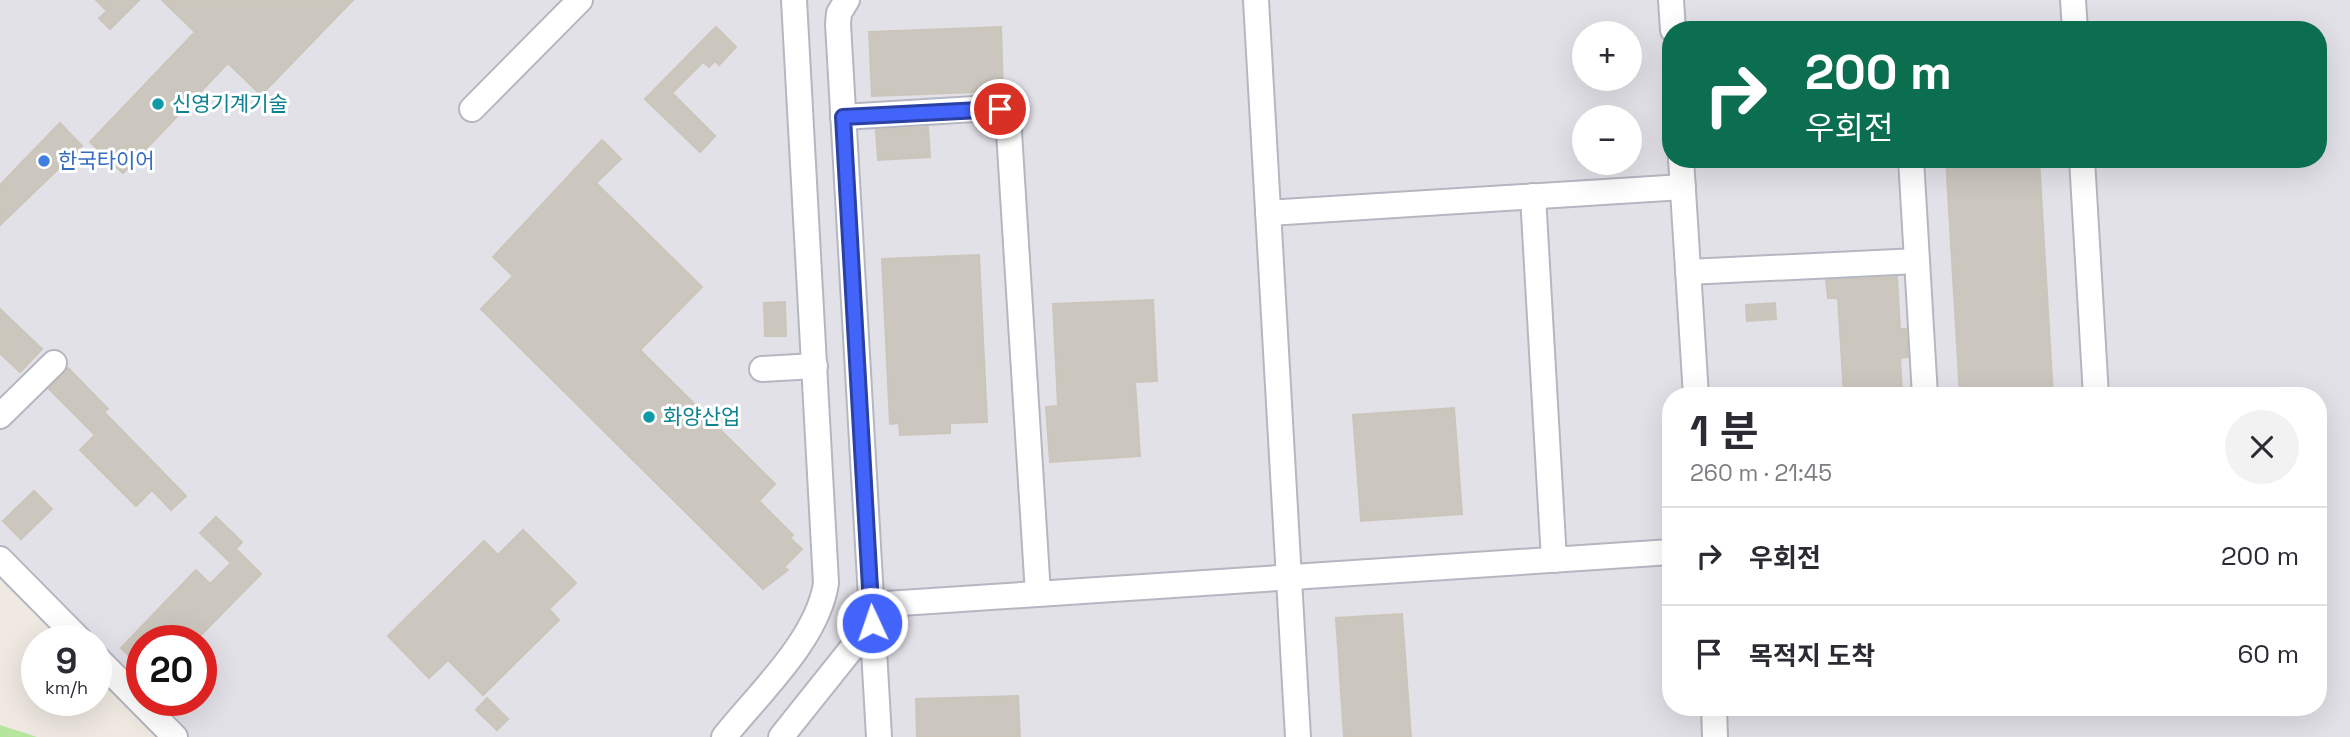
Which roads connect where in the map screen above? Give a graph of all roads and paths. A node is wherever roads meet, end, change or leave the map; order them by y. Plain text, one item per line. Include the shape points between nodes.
1 (580, 0) edge
2 (794, 0) edge
3 (847, 0) edge
4 (1256, 0) edge
5 (1671, 0) edge
6 (2073, 0) edge
7 (1672, 21) edge
8 (2074, 21) edge
9 (472, 109) dead end
10 (843, 117) junction
11 (1682, 168) edge
12 (1912, 168) edge
13 (2083, 168) edge
14 (1683, 187) junction
15 (1533, 197) junction
16 (1269, 213) junction
17 (1917, 261) junction
18 (1688, 272) junction
19 (54, 363) dead end
20 (815, 366) junction
21 (762, 369) dead end
22 (1695, 387) edge
23 (1924, 387) edge
24 (2095, 387) edge
25 (0, 416) edge
26 (1662, 553) edge
27 (0, 559) edge
28 (1554, 560) junction
29 (1289, 577) junction
30 (1038, 594) junction
31 (872, 614) junction
32 (65, 625) edge
33 (112, 673) edge
34 (1714, 716) edge
35 (175, 737) edge
36 (724, 737) edge
37 (781, 737) edge
38 (879, 737) edge
39 (1298, 737) edge
40 (1715, 737) edge

1 - 9 street
2 - 20 street
3 - 10 street via 838,19
4 - 16 street
5 - 7 street
6 - 8 street
10 - 30 street via 991,108 1008,116
10 - 31 street
11 - 14 street
12 - 17 street
13 - 24 street
14 - 15 street
14 - 18 street
15 - 16 street
15 - 28 street
16 - 29 street
17 - 18 street
17 - 23 street
18 - 22 street
19 - 25 street
20 - 21 street
20 - 36 street via 824,595 808,632
26 - 28 street
27 - 32 street
28 - 29 street
29 - 30 street
29 - 39 street
30 - 31 street
31 - 37 street
31 - 38 street
33 - 35 street
34 - 40 street

